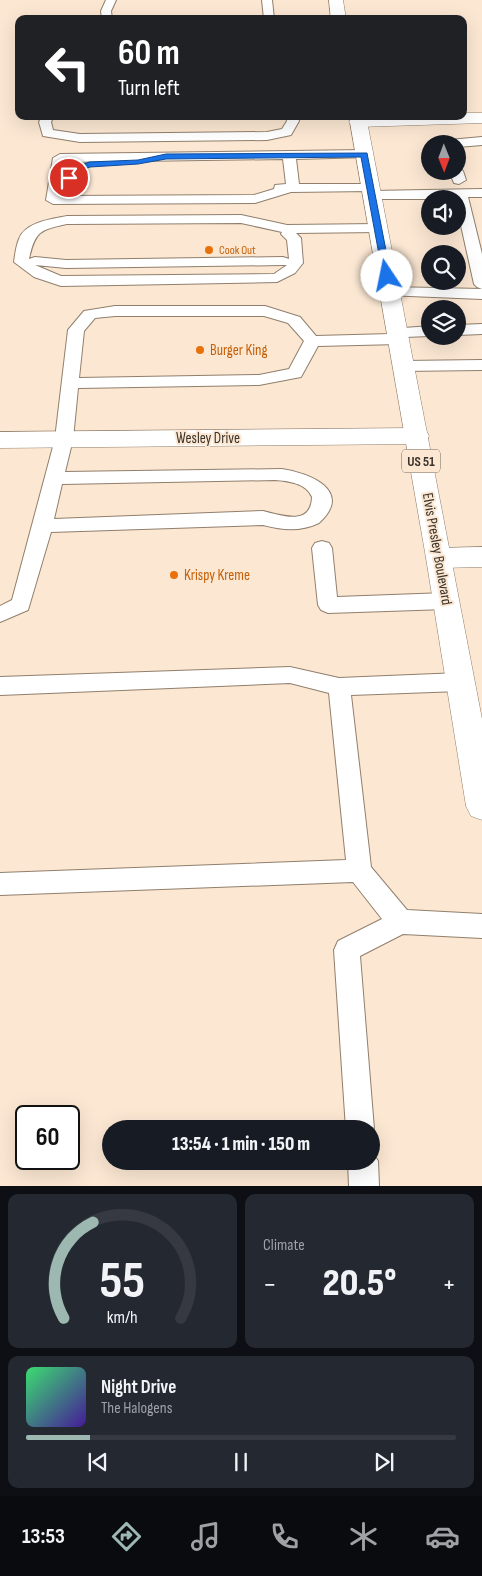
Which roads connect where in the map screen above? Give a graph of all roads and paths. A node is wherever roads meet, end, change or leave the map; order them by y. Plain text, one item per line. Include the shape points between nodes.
1 (111, 0) edge
2 (267, 0) edge
3 (336, 0) edge
4 (106, 15) edge
5 (269, 15) edge
6 (339, 15) edge
7 (467, 118) edge
8 (482, 118) edge
9 (47, 120) edge
10 (292, 120) edge
11 (358, 120) edge
12 (482, 141) edge
13 (466, 142) edge
14 (365, 154) junction
15 (289, 155) junction
16 (166, 156) junction
17 (458, 182) edge
18 (293, 187) junction
19 (371, 191) junction
20 (482, 193) edge
21 (378, 228) junction
22 (287, 231) junction
23 (29, 258) junction
24 (482, 284) edge
25 (390, 292) junction
26 (482, 294) edge
27 (482, 329) edge
28 (466, 330) edge
29 (421, 332) edge
30 (398, 336) junction
31 (312, 341) junction
32 (482, 364) edge
33 (404, 366) junction
34 (70, 383) junction
35 (417, 436) junction
36 (64, 439) junction
37 (0, 440) edge
38 (55, 478) junction
39 (43, 526) junction
40 (322, 548) dead end
41 (482, 557) edge
42 (439, 558) junction
43 (446, 602) junction
44 (0, 614) edge
45 (460, 682) junction
46 (0, 686) edge
47 (339, 687) junction
48 (482, 806) edge
49 (359, 871) junction
50 (0, 884) edge
51 (401, 922) junction
52 (482, 926) edge
53 (359, 1120) edge
54 (363, 1170) edge
55 (364, 1186) edge

1 - 4 lane
2 - 5 lane
3 - 6 main road
7 - 8 main road
9 - 10 lane via 47,134 80,138 267,136 287,132
11 - 14 main road, Elvis Presley Boulevard / US 51
12 - 13 lane
14 - 15 lane
14 - 19 main road, Elvis Presley Boulevard / US 51
15 - 16 lane
15 - 18 lane
16 - 18 lane via 138,162 89,164 71,172 73,184 81,190 98,192
16 - 18 lane via 60,158 53,200 255,199
17 - 19 lane
17 - 20 lane
17 - 24 lane
18 - 19 lane
19 - 21 main road, Elvis Presley Boulevard / US 51
21 - 22 lane
21 - 25 main road, Elvis Presley Boulevard / US 51
22 - 23 lane via 241,219 67,220 42,226 26,238
22 - 23 lane via 280,238 283,262 280,268 264,271 64,274
22 - 23 lane via 294,238 296,261 294,267 277,278 61,281 34,273 21,262
25 - 26 lane
25 - 30 main road, Elvis Presley Boulevard / US 51
27 - 28 lane
29 - 30 lane
30 - 31 lane
30 - 33 main road, Elvis Presley Boulevard / US 51
31 - 34 lane via 294,372 260,380
31 - 34 lane via 294,320 266,311 115,311 90,314 76,330
32 - 33 lane
33 - 35 main road, Elvis Presley Boulevard / US 51
34 - 36 lane
35 - 36 main road, Wesley Drive
35 - 42 main road, Elvis Presley Boulevard / US 51
36 - 37 main road, Wesley Drive
36 - 38 lane
38 - 39 lane
38 - 39 lane via 275,474 305,480 320,492 322,500 311,520 299,523 263,518
39 - 44 lane via 21,605
40 - 43 lane via 328,605
41 - 42 main road
42 - 43 main road, Elvis Presley Boulevard / US 51
43 - 45 main road, Elvis Presley Boulevard / US 51
45 - 47 lane
45 - 48 main road, Elvis Presley Boulevard / US 51
46 - 47 lane via 290,675
47 - 49 lane
49 - 50 lane
49 - 51 lane
51 - 52 lane
51 - 53 lane via 347,950
54 - 55 lane

